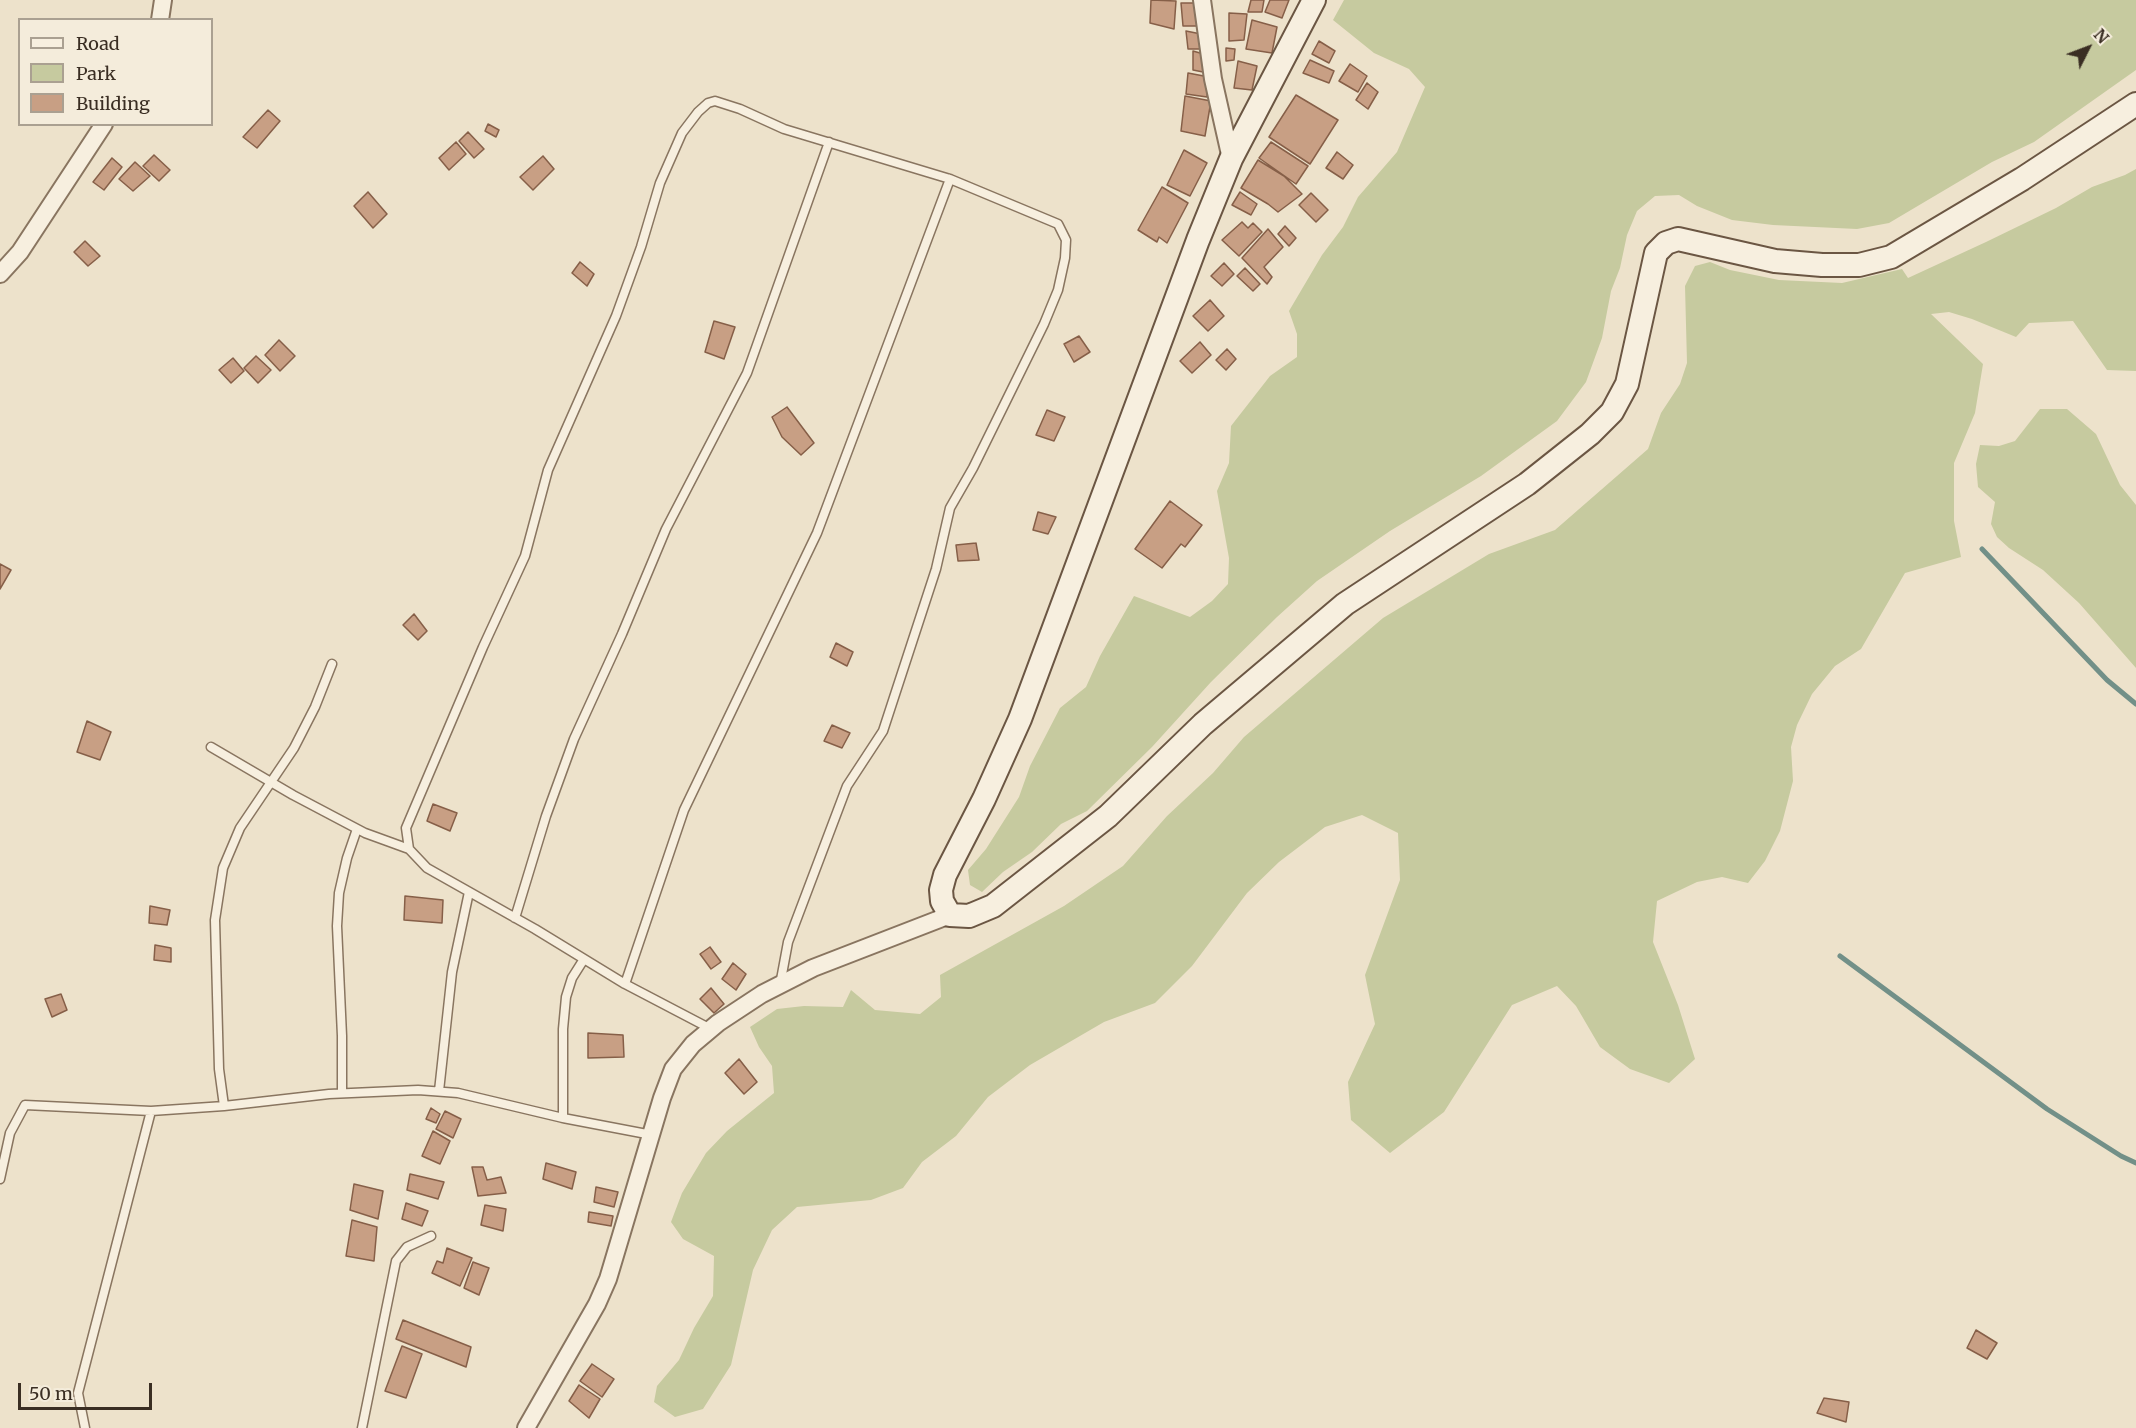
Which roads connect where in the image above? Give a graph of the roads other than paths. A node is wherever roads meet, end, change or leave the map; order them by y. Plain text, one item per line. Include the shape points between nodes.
1 (163, 0) edge
2 (1202, 0) edge
3 (1314, 0) edge
4 (160, 18) edge
5 (2136, 104) edge
6 (103, 126) edge
7 (829, 142) junction
8 (1231, 159) junction
9 (950, 179) junction
10 (0, 274) edge
11 (332, 664) dead end
12 (211, 747) dead end
13 (271, 783) junction
14 (357, 829) junction
15 (409, 849) junction
16 (469, 892) junction
17 (950, 915) junction
18 (515, 918) junction
19 (584, 959) junction
20 (625, 984) junction
21 (780, 985) junction
22 (711, 1029) junction
23 (439, 1091) junction
24 (342, 1093) junction
25 (224, 1106) junction
26 (152, 1111) junction
27 (563, 1118) junction
28 (652, 1135) junction
29 (0, 1179) edge
30 (431, 1236) dead end
31 (85, 1428) edge
32 (362, 1428) edge
33 (526, 1428) edge

1 - 4 street
2 - 8 street via 1213,79
3 - 8 main road
5 - 17 main road via 2022,179 1891,257 1859,265 1822,265 1775,261 1678,239 1666,243 1656,253 1627,384 1612,412 1590,434 1527,484 1345,604 1203,724 1108,816 993,906 969,916
6 - 10 street via 20,252
7 - 9 lane
7 - 15 lane via 777,127 715,101 698,112 682,133 660,183 616,316 548,470 525,556 406,828
7 - 18 lane via 747,373 666,529 573,739
8 - 17 main road via 1020,719 945,875 942,901
9 - 20 lane via 817,533 684,810
9 - 21 lane via 1058,224 1066,240 1065,258 1058,290 1044,324 950,508 936,569 883,731 847,786 788,942
11 - 13 lane via 294,748
12 - 13 lane
13 - 14 lane
13 - 25 lane via 240,828 223,868 215,920 219,1069
14 - 15 lane
14 - 24 lane via 339,893 337,926
15 - 16 lane via 427,868
16 - 18 lane
16 - 23 lane via 453,972
17 - 21 street via 813,968
18 - 19 lane
19 - 20 lane
19 - 27 lane via 566,997
20 - 22 lane
21 - 22 street
22 - 28 street via 673,1069
23 - 24 lane
23 - 27 lane
24 - 25 lane
25 - 26 lane
26 - 29 lane via 25,1105 10,1133
26 - 31 lane via 78,1393
27 - 28 lane
28 - 33 street via 608,1279
30 - 32 lane via 406,1247 396,1261

